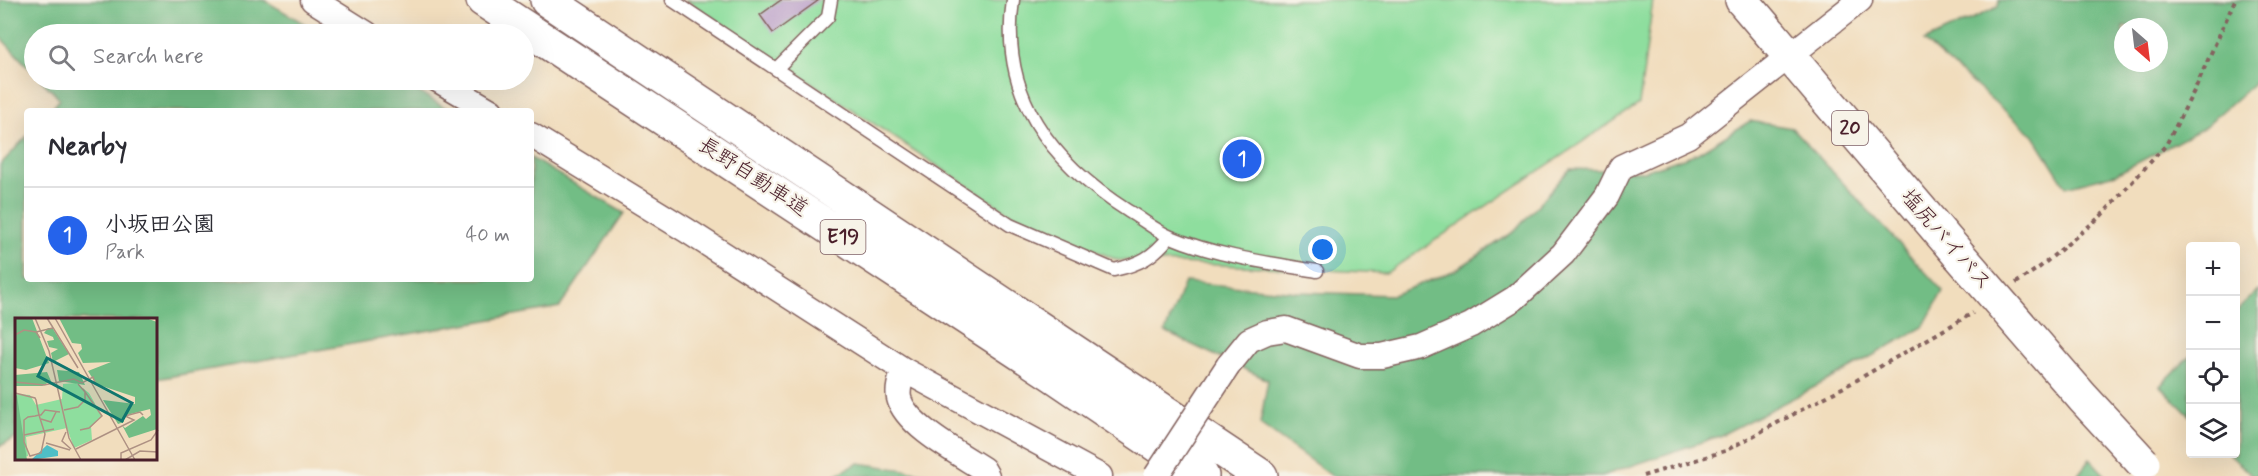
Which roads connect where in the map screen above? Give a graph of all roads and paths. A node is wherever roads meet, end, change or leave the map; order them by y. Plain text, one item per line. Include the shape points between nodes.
1 (313, 0) edge
2 (483, 0) edge
3 (548, 0) edge
4 (672, 0) edge
5 (831, 0) edge
6 (1013, 0) edge
7 (1742, 0) edge
8 (1860, 0) edge
9 (351, 24) edge
10 (520, 24) edge
11 (534, 33) edge
12 (1789, 56) junction
13 (776, 69) junction
14 (455, 90) edge
15 (486, 108) edge
16 (534, 137) edge
17 (1169, 237) junction
18 (1317, 271) dead end
19 (904, 370) junction
20 (2149, 469) edge
21 (987, 476) edge
22 (1100, 476) edge
23 (1156, 476) edge
24 (1202, 476) edge
25 (1261, 476) edge

1 - 9 street
2 - 10 highway, 長野自動車道 / E19
3 - 25 highway, 長野自動車道 / E19
4 - 13 lane
5 - 13 lane via 828,17
6 - 17 lane via 1013,55 1019,86 1046,140 1068,166 1100,193
7 - 12 highway, 塩尻バイパス / 20
8 - 12 street
11 - 24 highway, 長野自動車道 / E19
12 - 20 highway, 塩尻バイパス / 20, bridge via 2083,398
12 - 23 street, bridge via 1688,136 1621,167 1607,196 1563,254 1515,298 1471,325 1421,347 1382,356 1360,356 1286,329 1249,340
13 - 17 lane via 1010,225 1114,270 1155,253
14 - 15 street
16 - 19 street
17 - 18 lane via 1216,251
19 - 21 street via 898,387 899,399 910,418
19 - 22 street

